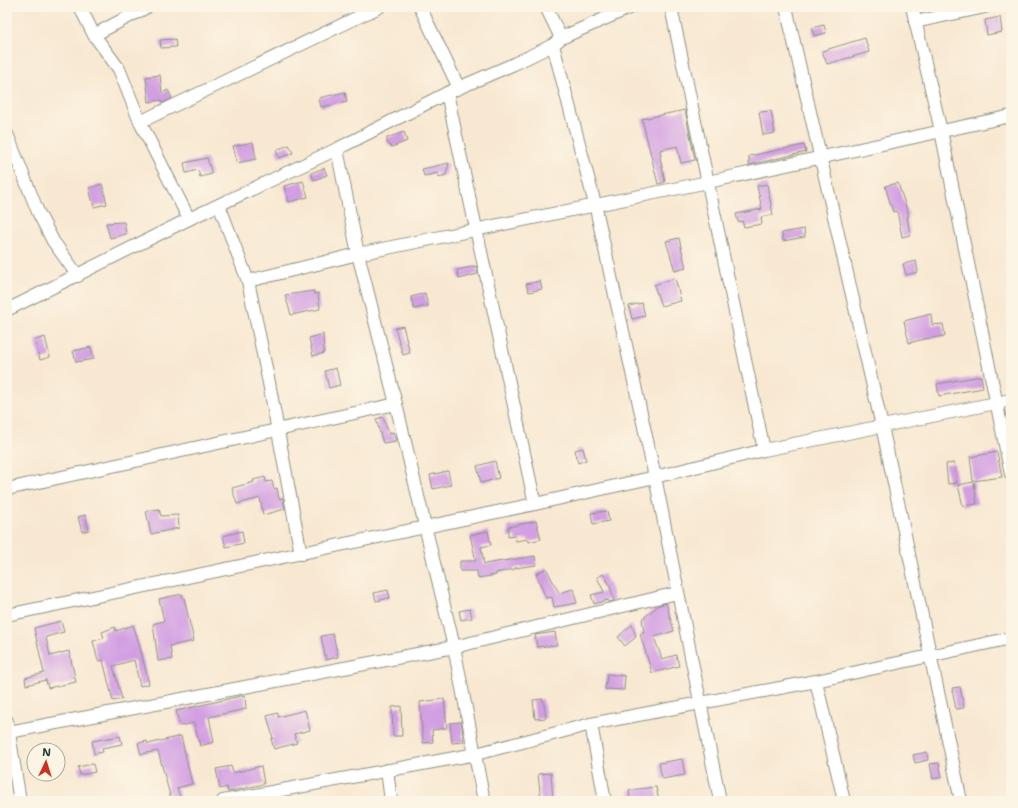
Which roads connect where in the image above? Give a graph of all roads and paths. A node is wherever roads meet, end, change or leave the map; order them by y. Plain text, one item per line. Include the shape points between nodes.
1 (80, 7) edge
2 (147, 7) edge
3 (379, 7) edge
4 (420, 7) edge
5 (546, 7) edge
6 (631, 7) edge
7 (671, 7) edge
8 (786, 7) edge
9 (912, 7) edge
10 (985, 7) edge
11 (915, 22) junction
12 (94, 35) junction
13 (557, 42) junction
14 (459, 88) junction
15 (447, 93) junction
16 (1011, 116) edge
17 (140, 122) junction
18 (941, 131) junction
19 (7, 134) edge
20 (337, 149) junction
21 (820, 158) junction
22 (708, 182) junction
23 (219, 204) junction
24 (595, 204) junction
25 (189, 219) junction
26 (476, 229) junction
27 (358, 254) junction
28 (78, 276) junction
29 (248, 281) junction
30 (7, 310) edge
31 (1011, 400) edge
32 (997, 403) junction
33 (396, 404) junction
34 (882, 426) junction
35 (278, 430) junction
36 (764, 450) junction
37 (1011, 474) edge
38 (655, 477) junction
39 (7, 489) edge
40 (535, 504) junction
41 (425, 527) junction
42 (301, 554) junction
43 (677, 593) junction
44 (7, 615) edge
45 (1011, 638) edge
46 (454, 647) junction
47 (930, 656) junction
48 (816, 681) junction
49 (700, 702) junction
50 (591, 724) junction
51 (8, 726) edge
52 (476, 754) junction
53 (387, 770) junction
54 (281, 796) edge
55 (20, 801) edge
56 (223, 801) edge
57 (391, 801) edge
58 (484, 801) edge
59 (605, 801) edge
60 (720, 801) edge
61 (844, 801) edge
62 (961, 801) edge

1 - 12 street
2 - 12 street
3 - 17 street
4 - 14 street
5 - 13 street
6 - 13 street
7 - 22 street
8 - 21 street
9 - 11 street
10 - 11 street
11 - 18 street
12 - 17 street via 119,69
13 - 14 street
13 - 24 street
14 - 15 street
15 - 20 street
15 - 26 street
16 - 18 street
17 - 25 street
18 - 21 street
18 - 32 street
19 - 28 street via 38,212 53,241
20 - 23 street
20 - 27 street
21 - 22 street
21 - 34 street
22 - 24 street
22 - 36 street
23 - 25 street
23 - 29 street
24 - 26 street
24 - 38 street
25 - 28 street
26 - 27 street
26 - 40 street
27 - 29 street
27 - 33 street
28 - 30 street
29 - 35 street
31 - 32 street
32 - 34 street
32 - 37 street
33 - 35 street
33 - 41 street
34 - 36 street
34 - 47 street
35 - 39 street
35 - 42 street
36 - 38 street
38 - 40 street
38 - 43 street
40 - 41 street
41 - 42 street
41 - 46 street
42 - 44 street
43 - 46 street
43 - 49 street
45 - 47 street
46 - 51 street
46 - 52 street
47 - 48 street
47 - 62 street
48 - 49 street
48 - 61 street
49 - 50 street
49 - 60 street
50 - 52 street
50 - 59 street
51 - 55 street
52 - 53 street
52 - 58 street
53 - 54 street
53 - 57 street
54 - 56 street

